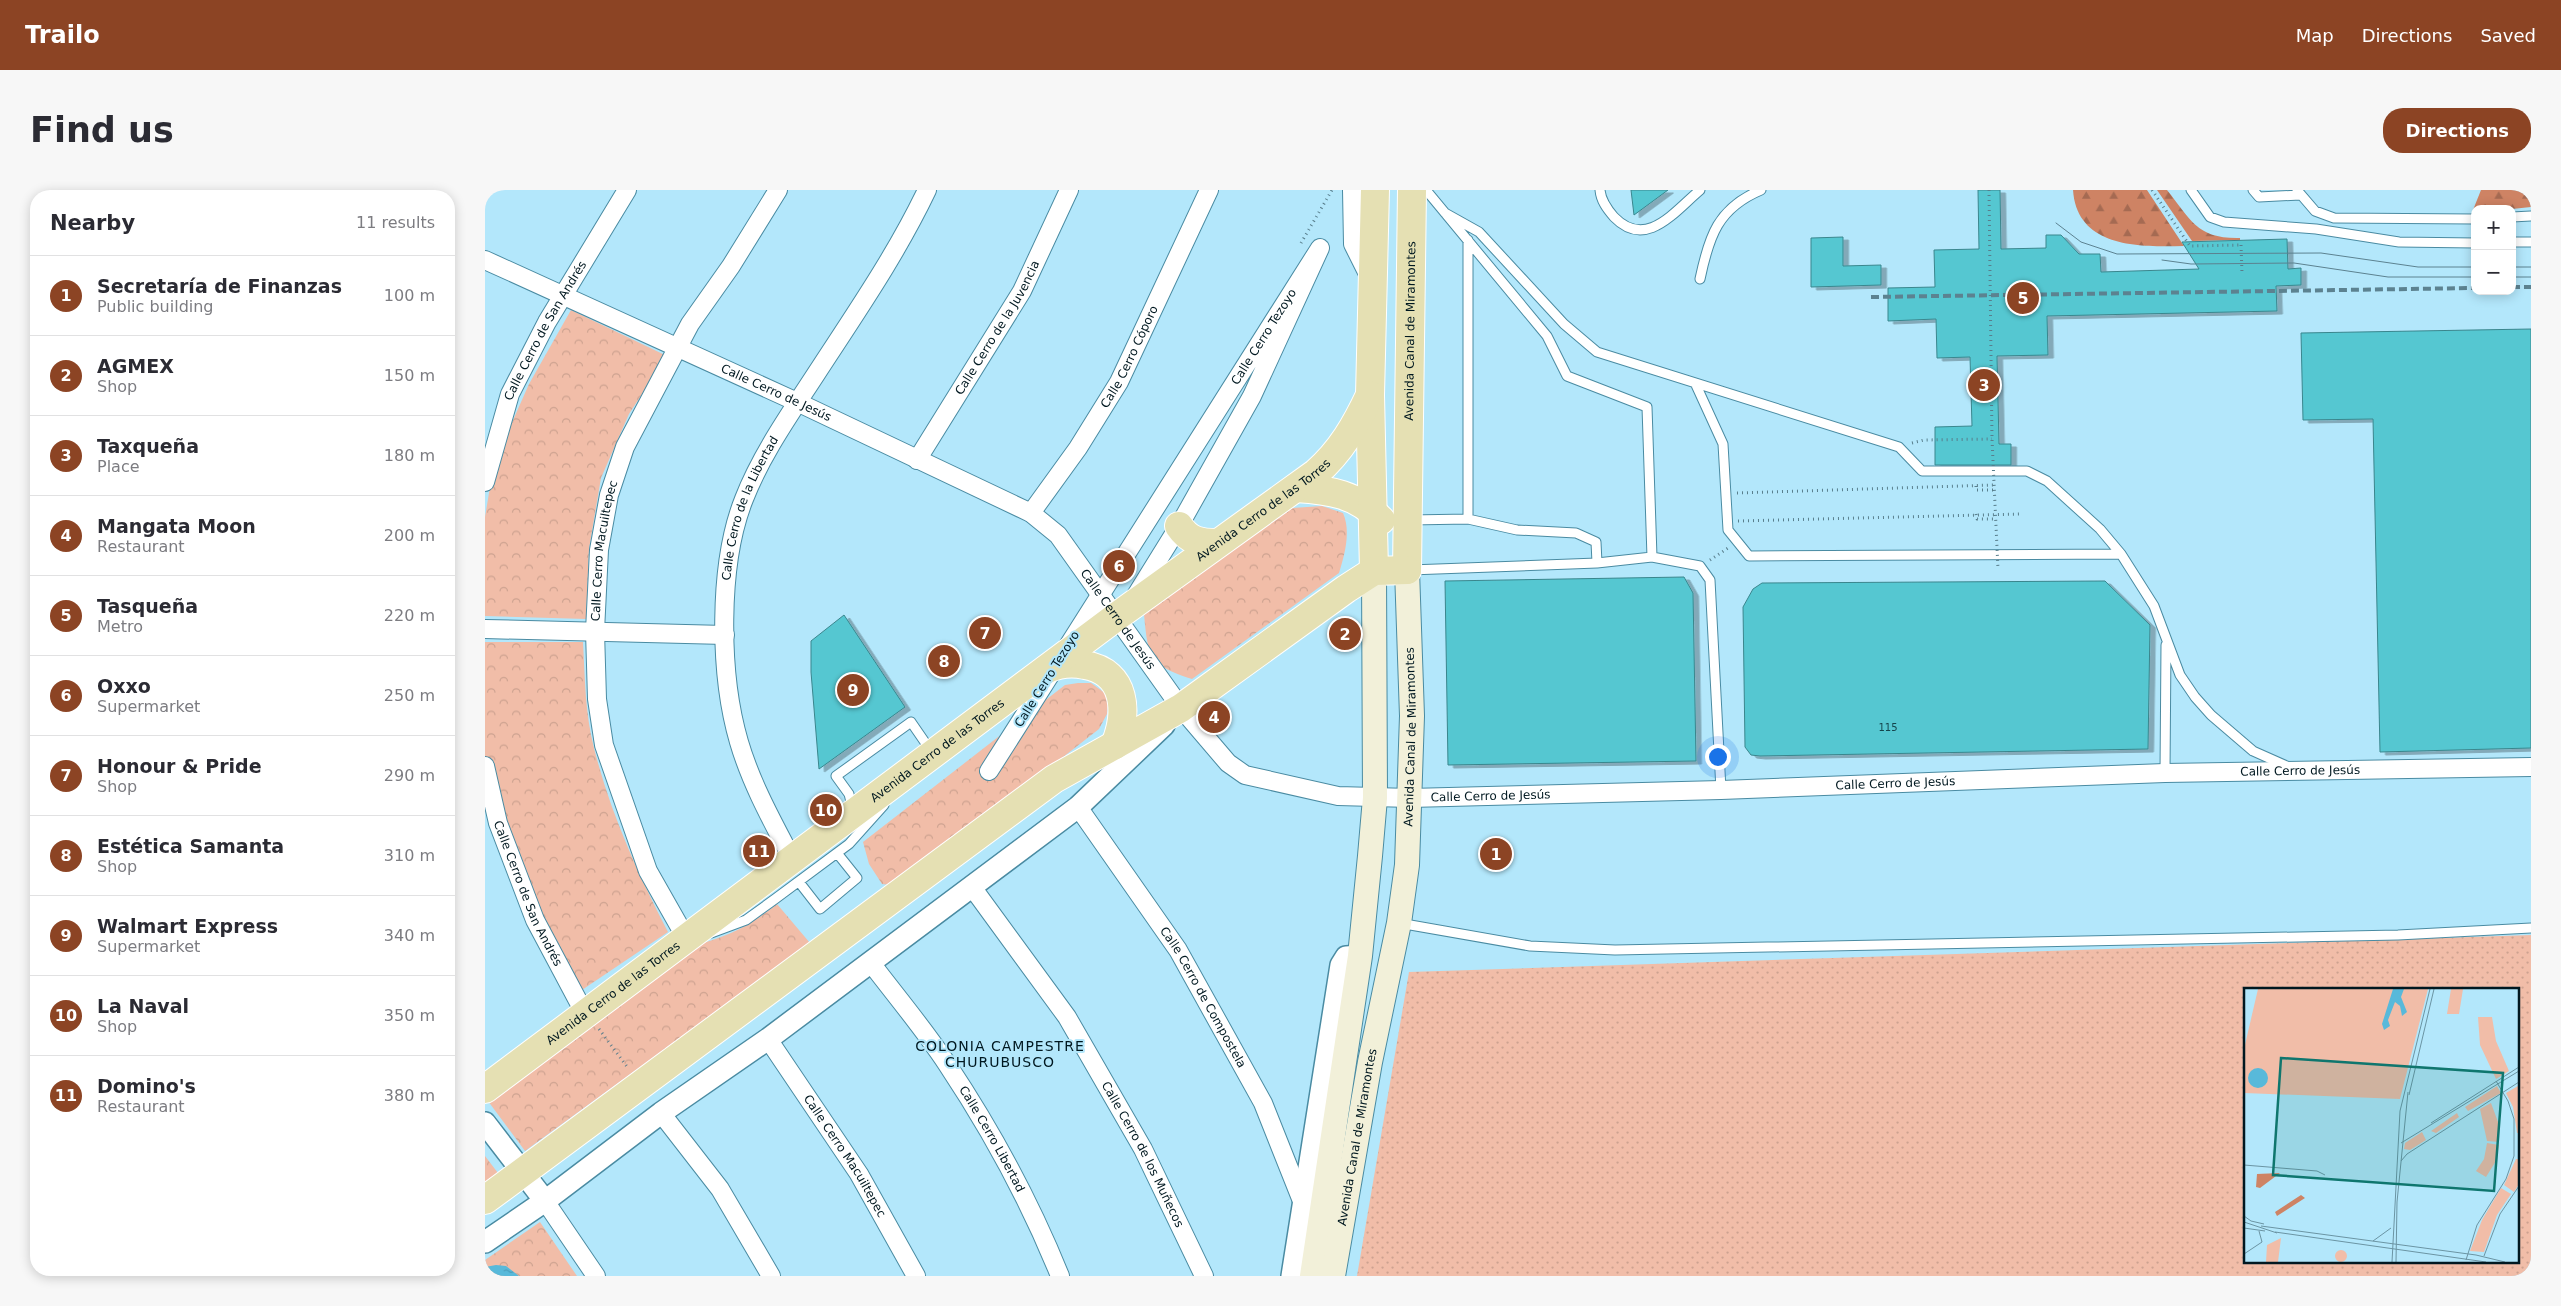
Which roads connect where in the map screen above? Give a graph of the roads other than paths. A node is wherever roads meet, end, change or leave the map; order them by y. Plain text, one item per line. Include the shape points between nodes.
1 (627, 190) edge
2 (778, 190) edge
3 (927, 190) edge
4 (1069, 190) edge
5 (1209, 190) edge
6 (1352, 190) edge
7 (1375, 190) edge
8 (1412, 190) edge
9 (1426, 190) edge
10 (1601, 190) edge
11 (1699, 190) edge
12 (1761, 190) edge
13 (2191, 190) edge
14 (2253, 190) edge
15 (2298, 193) edge
16 (1445, 213) junction
17 (2531, 216) edge
18 (2516, 217) edge
19 (2471, 219) edge
20 (1468, 240) junction
21 (2471, 242) edge
22 (2516, 242) edge
23 (2531, 242) edge
24 (485, 260) edge
25 (1700, 279) dead end
26 (1373, 282) junction
27 (562, 294) junction
28 (677, 347) junction
29 (1695, 385) junction
30 (1370, 395) junction
31 (797, 402) junction
32 (917, 460) junction
33 (485, 482) edge
34 (1296, 488) junction
35 (1371, 510) junction
36 (1031, 513) junction
37 (1468, 519) junction
38 (1408, 520) junction
39 (1179, 526) junction
40 (1217, 543) junction
41 (2121, 554) junction
42 (1652, 557) junction
43 (1597, 562) junction
44 (1407, 570) junction
45 (1374, 571) junction
46 (1122, 612) junction
47 (485, 630) edge
48 (595, 631) junction
49 (725, 635) junction
50 (2166, 639) junction
51 (1043, 671) junction
52 (1181, 708) junction
53 (1115, 745) junction
54 (930, 755) junction
55 (485, 766) edge
56 (2531, 767) edge
57 (989, 771) dead end
58 (2299, 771) junction
59 (2165, 773) junction
60 (1721, 790) junction
61 (1375, 798) junction
62 (1410, 798) junction
63 (1078, 807) junction
64 (854, 813) junction
65 (837, 853) junction
66 (796, 870) junction
67 (972, 887) junction
68 (1399, 923) junction
69 (2531, 928) edge
70 (686, 938) junction
71 (1360, 956) junction
72 (871, 963) junction
73 (586, 1013) junction
74 (768, 1039) junction
75 (1370, 1062) junction
76 (485, 1089) edge
77 (661, 1113) junction
78 (485, 1123) edge
79 (522, 1172) junction
80 (485, 1200) edge
81 (1302, 1200) junction
82 (545, 1201) junction
83 (485, 1242) edge
84 (596, 1276) edge
85 (771, 1276) edge
86 (916, 1276) edge
87 (1060, 1276) edge
88 (1204, 1276) edge
89 (1291, 1276) edge
90 (1312, 1276) edge
91 (1333, 1276) edge

1 - 27 street, Calle Cerro de San Andrés
2 - 28 street, Calle Cerro Macuiltepec
3 - 31 street, Calle Cerro de la Libertad via 883,272
4 - 32 street, Calle Cerro de la Juvencia via 1022,291
5 - 36 street, Calle Cerro Cóporo via 1119,382 1078,448
6 - 26 street, Avenida Canal de Miramontes via 1353,244
7 - 26 main road, Avenida Canal de Miramontes
8 - 38 main road, Avenida Canal de Miramontes
9 - 16 lane
10 - 11 lane via 1608,210 1619,222 1629,229 1643,232 1663,221
12 - 25 lane via 1743,198 1722,216 1707,246
13 - 21 lane via 2211,217 2225,222 2316,229 2399,242
14 - 15 lane via 2259,197
15 - 19 lane via 2315,211 2334,218
16 - 20 lane
16 - 29 lane via 1479,232 1564,324 1597,352
17 - 18 lane
20 - 37 lane
20 - 42 lane via 1547,336 1567,376 1647,407
22 - 23 lane
24 - 27 street, Calle Cerro de Jesús
26 - 30 main road, Avenida Canal de Miramontes
27 - 28 street, Calle Cerro de Jesús
27 - 33 street, Calle Cerro de San Andrés via 510,394
28 - 31 street, Calle Cerro de Jesús
28 - 48 street, Calle Cerro Macuiltepec via 625,447 609,495 599,550
29 - 41 lane via 1899,447 1922,472 2027,471 2047,481 2072,503
29 - 41 lane via 1723,444 1728,530 1749,556
30 - 34 main road, Avenida Cerro de las Torres via 1352,431 1332,459
30 - 35 main road, Avenida Canal de Miramontes
31 - 32 street, Calle Cerro de Jesús
31 - 49 street, Calle Cerro de la Libertad via 767,453 738,516 729,551
32 - 36 street, Calle Cerro de Jesús
34 - 35 main road via 1336,492
34 - 40 main road, Avenida Cerro de las Torres
35 - 44 main road via 1389,531
35 - 45 main road, Avenida Canal de Miramontes
36 - 46 street, Calle Cerro de Jesús via 1058,535
37 - 38 lane
37 - 43 lane via 1517,530 1576,533 1596,542
38 - 44 main road, Avenida Canal de Miramontes
39 - 40 main road via 1195,541
39 - 46 street, Calle Cerro Tezoyo
39 - 57 street, Calle Cerro Tezoyo via 1252,396 1320,248
40 - 46 main road, Avenida Cerro de las Torres
41 - 50 lane via 2154,606
42 - 43 lane
42 - 60 lane via 1700,566 1711,580
43 - 44 lane
44 - 45 main road
44 - 62 main road, Avenida Canal de Miramontes
45 - 52 main road
45 - 61 main road, Avenida Canal de Miramontes
46 - 51 main road, Avenida Cerro de las Torres
46 - 52 street, Calle Cerro de Jesús
47 - 48 street
48 - 49 street
48 - 70 street, Calle Cerro Macuiltepec via 597,700 604,745 648,871
49 - 66 street, Calle Cerro de la Libertad via 730,692 739,741 762,802
50 - 58 lane via 2180,675 2211,715 2253,751
50 - 59 lane
51 - 53 main road via 1065,663 1077,663 1111,676 1118,685 1124,710 1121,732
51 - 54 main road, Avenida Cerro de las Torres
52 - 53 main road
52 - 61 street, Calle Cerro de Jesús via 1228,763 1245,774 1338,796
52 - 63 street
53 - 79 main road via 1054,779
54 - 64 main road, Avenida Cerro de las Torres
54 - 64 lane via 911,722 836,776 849,794
54 - 65 lane via 849,844
55 - 73 street, Calle Cerro de San Andrés via 498,823 535,920
56 - 58 street, Calle Cerro de Jesús
58 - 59 street, Calle Cerro de Jesús
59 - 60 street, Calle Cerro de Jesús
60 - 62 street, Calle Cerro de Jesús
61 - 62 street, Calle Cerro de Jesús
61 - 71 main road, Avenida Canal de Miramontes
62 - 68 main road, Avenida Canal de Miramontes via 1407,865
63 - 67 street
63 - 81 street, Calle Cerro de Compostela via 1178,950 1263,1103
64 - 66 main road, Avenida Cerro de las Torres
65 - 66 lane
65 - 66 lane via 857,878 820,909
66 - 70 main road, Avenida Cerro de las Torres
67 - 72 street
67 - 88 street, Calle Cerro de los Muñecos via 1067,1017 1143,1149
68 - 69 lane via 1530,946 1615,950 2388,936
68 - 75 main road, Avenida Canal de Miramontes
70 - 73 main road, Avenida Cerro de las Torres
71 - 75 main road via 1371,963 1376,974 1367,1028
71 - 81 street via 1346,957 1341,965
71 - 90 main road, Avenida Canal de Miramontes
72 - 74 street
72 - 87 street, Calle Cerro Libertad via 947,1063 997,1146 1046,1241
73 - 76 main road, Avenida Cerro de las Torres
74 - 77 street
74 - 86 street, Calle Cerro Macuiltepec via 859,1174
75 - 91 main road, Avenida Canal de Miramontes
77 - 82 street
77 - 85 street via 721,1189
78 - 79 street
79 - 80 main road
79 - 82 street
81 - 89 street
82 - 83 street
82 - 84 street

